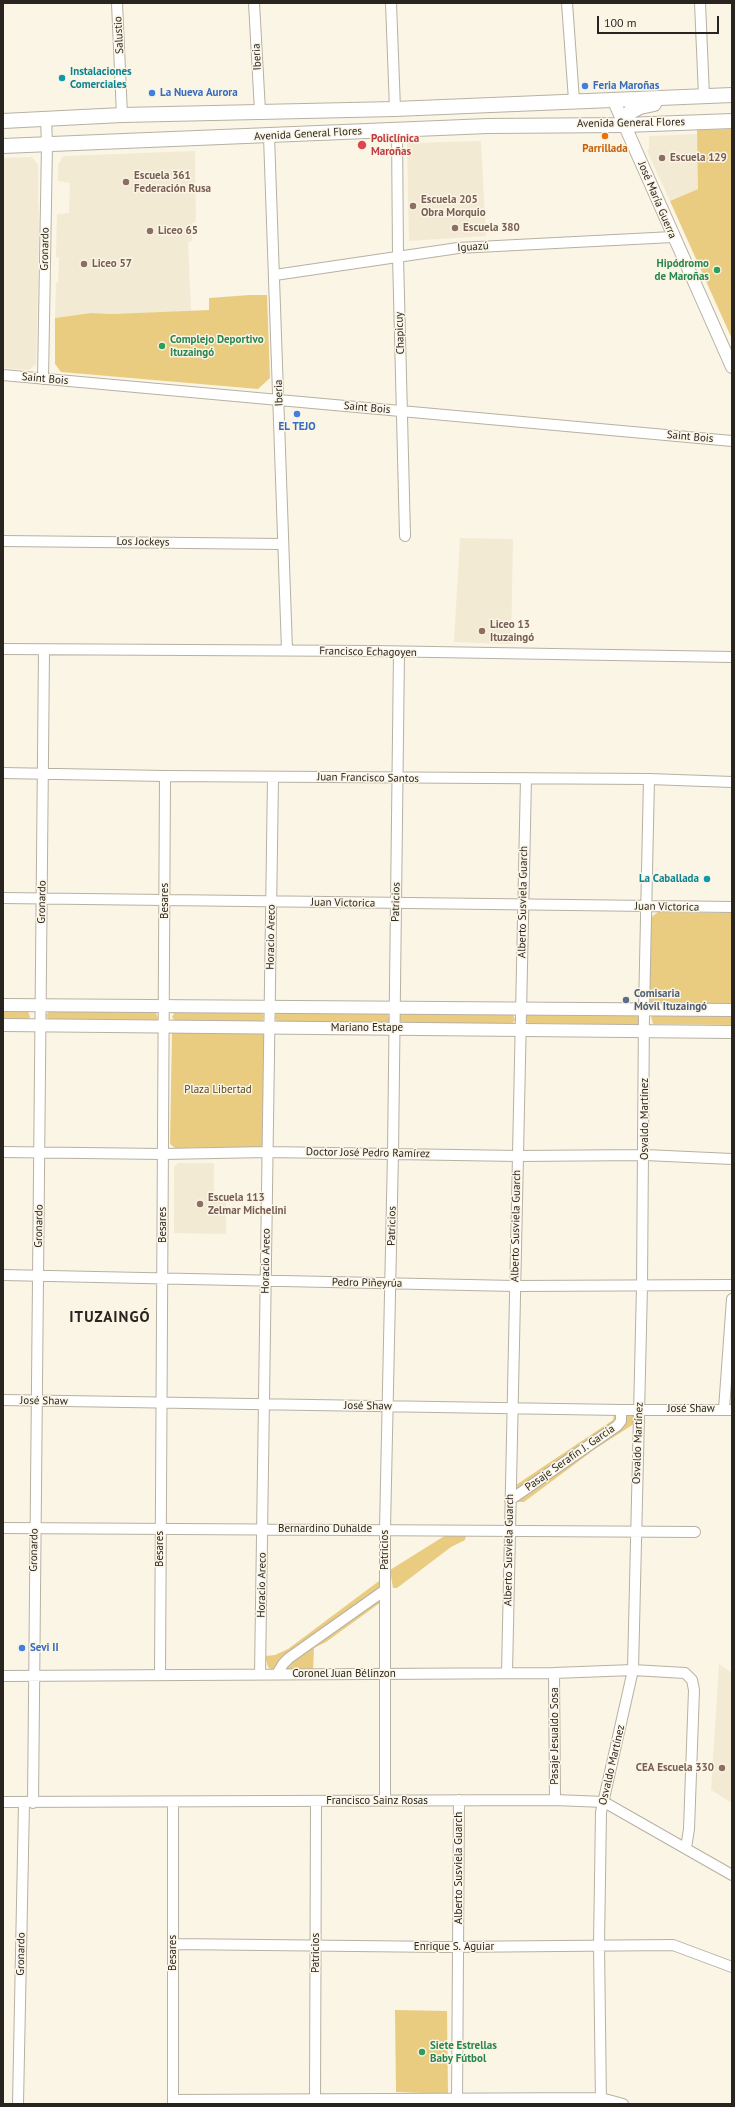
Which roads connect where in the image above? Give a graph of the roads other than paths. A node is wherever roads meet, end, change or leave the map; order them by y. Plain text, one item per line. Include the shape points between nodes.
1 (117, 3) edge
2 (254, 3) edge
3 (391, 3) edge
4 (567, 3) edge
5 (700, 3) edge
6 (732, 95) edge
7 (704, 96) junction
8 (613, 99) junction
9 (574, 100) junction
10 (395, 108) junction
11 (260, 111) junction
12 (122, 115) junction
13 (46, 119) junction
14 (3, 121) edge
15 (732, 121) edge
16 (625, 125) junction
17 (397, 130) junction
18 (269, 136) junction
19 (47, 144) junction
20 (3, 146) edge
21 (673, 236) junction
22 (398, 256) junction
23 (275, 275) junction
24 (732, 367) edge
25 (3, 375) edge
26 (43, 379) junction
27 (280, 400) junction
28 (402, 411) junction
29 (732, 441) edge
30 (405, 536) dead end
31 (3, 541) edge
32 (283, 544) junction
33 (3, 649) edge
34 (44, 650) junction
35 (287, 650) junction
36 (399, 652) junction
37 (732, 657) edge
38 (3, 773) edge
39 (43, 773) junction
40 (165, 776) junction
41 (273, 777) junction
42 (397, 778) junction
43 (526, 778) junction
44 (649, 779) junction
45 (732, 782) edge
46 (3, 898) edge
47 (42, 899) junction
48 (165, 901) junction
49 (272, 902) junction
50 (396, 904) junction
51 (523, 906) junction
52 (647, 906) junction
53 (732, 907) edge
54 (3, 1005) edge
55 (41, 1005) junction
56 (164, 1006) junction
57 (270, 1008) junction
58 (395, 1008) junction
59 (521, 1009) junction
60 (644, 1010) junction
61 (732, 1010) edge
62 (3, 1025) edge
63 (40, 1026) junction
64 (164, 1027) junction
65 (269, 1028) junction
66 (394, 1028) junction
67 (521, 1030) junction
68 (644, 1031) junction
69 (732, 1032) edge
70 (3, 1152) edge
71 (39, 1152) junction
72 (268, 1152) junction
73 (393, 1153) junction
74 (163, 1154) junction
75 (645, 1155) junction
76 (518, 1156) junction
77 (732, 1159) edge
78 (3, 1275) edge
79 (38, 1276) junction
80 (162, 1278) junction
81 (266, 1281) junction
82 (390, 1284) junction
83 (732, 1285) edge
84 (515, 1286) junction
85 (642, 1286) junction
86 (732, 1299) edge
87 (3, 1400) edge
88 (36, 1401) junction
89 (161, 1403) junction
90 (264, 1405) junction
91 (387, 1407) junction
92 (512, 1409) junction
93 (621, 1410) junction
94 (639, 1410) junction
95 (728, 1410) edge
96 (510, 1500) junction
97 (3, 1528) edge
98 (34, 1528) junction
99 (161, 1529) junction
100 (263, 1529) junction
101 (385, 1529) junction
102 (510, 1530) junction
103 (636, 1532) junction
104 (695, 1532) dead end
105 (385, 1590) junction
106 (633, 1670) junction
107 (507, 1673) junction
108 (554, 1673) junction
109 (160, 1674) junction
110 (260, 1674) junction
111 (277, 1674) junction
112 (385, 1674) junction
113 (33, 1675) junction
114 (3, 1676) edge
115 (459, 1800) junction
116 (555, 1800) junction
117 (316, 1801) junction
118 (385, 1801) junction
119 (3, 1802) edge
120 (173, 1802) junction
121 (604, 1802) junction
122 (28, 1803) junction
123 (686, 1848) junction
124 (732, 1874) edge
125 (173, 1944) junction
126 (599, 1945) junction
127 (316, 1946) junction
128 (458, 1947) junction
129 (732, 1967) edge
130 (457, 2101) edge
131 (601, 2101) edge
132 (173, 2102) edge
133 (315, 2102) edge
134 (18, 2104) edge
135 (623, 2104) edge

1 - 12 street, Salustio
2 - 11 street, Iberia
3 - 10 street
4 - 9 street
5 - 7 street
6 - 7 main road, Avenida General Flores
7 - 8 main road, Avenida General Flores
7 - 16 main road via 688,102 640,107 630,112
8 - 9 main road, Avenida General Flores
8 - 16 street, José María Guerra
9 - 10 main road, Avenida General Flores
10 - 11 main road, Avenida General Flores
11 - 12 main road, Avenida General Flores
12 - 13 main road, Avenida General Flores
13 - 14 main road, Avenida General Flores
13 - 19 street, Gronardo
15 - 16 main road, Avenida General Flores
16 - 17 main road, Avenida General Flores via 571,124
16 - 21 street, José María Guerra
17 - 18 main road, Avenida General Flores
17 - 22 street, Chapicuy
18 - 19 main road, Avenida General Flores
18 - 23 street, Iberia
19 - 20 main road, Avenida General Flores
19 - 26 street, Gronardo
21 - 22 street, Iguazú via 458,248
21 - 24 street, José María Guerra
22 - 23 street, Iguazú
22 - 28 street, Chapicuy
23 - 27 street, Iberia
25 - 26 street, Saint Bois
26 - 27 street, Saint Bois
27 - 28 street, Saint Bois
27 - 32 street, Iberia
28 - 29 street, Saint Bois
28 - 30 street, Chapicuy
31 - 32 street, Los Jockeys
32 - 35 street, Iberia
33 - 34 street, Francisco Echagoyen
34 - 35 street, Francisco Echagoyen
34 - 39 street, Gronardo
35 - 36 street, Francisco Echagoyen
36 - 37 street, Francisco Echagoyen
36 - 42 street, Patricios
38 - 39 street, Juan Francisco Santos
39 - 40 street, Juan Francisco Santos
39 - 47 street, Gronardo
40 - 41 street, Juan Francisco Santos
40 - 48 street, Besares
41 - 42 street, Juan Francisco Santos
41 - 49 street, Horacio Areco
42 - 43 street, Juan Francisco Santos
42 - 50 street, Patricios
43 - 44 street, Juan Francisco Santos
43 - 51 street, Alberto Susviela Guarch
44 - 45 street, Juan Francisco Santos
44 - 52 street, Osvaldo Martínez
46 - 47 street, Juan Victorica
47 - 48 street, Juan Victorica
47 - 55 street, Gronardo
48 - 49 street, Juan Victorica
48 - 56 street, Besares
49 - 50 street, Juan Victorica
49 - 57 street, Horacio Areco
50 - 51 street, Juan Victorica
50 - 58 street, Patricios
51 - 52 street, Juan Victorica
51 - 59 street, Alberto Susviela Guarch
52 - 53 street, Juan Victorica
52 - 60 street, Osvaldo Martínez
54 - 55 street, Mariano Estape
55 - 56 street, Mariano Estape
55 - 63 street, Gronardo
56 - 57 street, Mariano Estape
56 - 64 street, Besares
57 - 58 street, Mariano Estape
57 - 65 street, Horacio Areco
58 - 59 street, Mariano Estape
58 - 66 street, Patricios
59 - 60 street, Mariano Estape
59 - 67 street, Alberto Susviela Guarch
60 - 61 street, Mariano Estape
60 - 68 street, Osvaldo Martínez
62 - 63 street, Mariano Estape
63 - 64 street, Mariano Estape
63 - 71 street, Gronardo
64 - 65 street, Mariano Estape
64 - 74 street, Besares
65 - 66 street, Mariano Estape
65 - 72 street, Horacio Areco
66 - 67 street, Mariano Estape
66 - 73 street, Patricios
67 - 68 street, Mariano Estape
67 - 76 street, Alberto Susviela Guarch
68 - 69 street, Mariano Estape
68 - 75 street, Osvaldo Martínez
70 - 71 street, Doctor José Pedro Ramírez
71 - 74 street, Doctor José Pedro Ramírez
71 - 79 street, Gronardo
72 - 73 street, Doctor José Pedro Ramírez
72 - 74 street, Doctor José Pedro Ramírez
72 - 81 street, Horacio Areco
73 - 76 street, Doctor José Pedro Ramírez
73 - 82 street, Patricios
74 - 80 street, Besares
75 - 76 street, Doctor José Pedro Ramírez
75 - 77 street, Doctor José Pedro Ramírez
75 - 85 street, Osvaldo Martínez
76 - 84 street, Alberto Susviela Guarch
78 - 79 street, Pedro Piñeyrúa
79 - 80 street, Pedro Piñeyrúa
79 - 88 street, Gronardo
80 - 81 street, Pedro Piñeyrúa
80 - 89 street, Besares
81 - 82 street, Pedro Piñeyrúa
81 - 90 street, Horacio Areco
82 - 84 street, Pedro Piñeyrúa
82 - 91 street, Patricios
83 - 85 street, Pedro Piñeyrúa
84 - 85 street, Pedro Piñeyrúa
84 - 92 street, Alberto Susviela Guarch
85 - 94 street, Osvaldo Martínez
86 - 95 street
87 - 88 street, José Shaw
88 - 89 street, José Shaw
88 - 98 street, Gronardo
89 - 90 street, José Shaw
89 - 99 street, Besares
90 - 91 street, José Shaw
90 - 100 street, Horacio Areco
91 - 92 street, José Shaw
91 - 101 street, Patricios
92 - 93 street, José Shaw
92 - 96 street, Alberto Susviela Guarch
93 - 94 street, José Shaw
93 - 96 street, Pasaje Serafín J. García via 617,1426
94 - 95 street, José Shaw
94 - 103 street, Osvaldo Martínez
96 - 102 street, Alberto Susviela Guarch
97 - 98 street, Bernardino Duhalde
98 - 99 street, Bernardino Duhalde
98 - 113 street, Gronardo
99 - 100 street, Bernardino Duhalde
99 - 109 street, Besares
100 - 101 street, Bernardino Duhalde
100 - 110 street, Horacio Areco
101 - 102 street, Bernardino Duhalde
101 - 105 street, Patricios
102 - 103 street, Bernardino Duhalde
102 - 107 street, Alberto Susviela Guarch
103 - 104 street, Bernardino Duhalde
103 - 106 street, Osvaldo Martínez
105 - 111 street via 289,1658
105 - 112 street, Patricios
106 - 108 street, Coronel Juan Bélinzon
106 - 121 street, Osvaldo Martínez
106 - 123 street, Coronel Juan Bélinzon via 685,1673 692,1680 694,1690 689,1829
107 - 108 street, Coronel Juan Bélinzon
107 - 112 street, Coronel Juan Bélinzon
108 - 116 street, Pasaje Jesualdo Sosa
109 - 110 street, Coronel Juan Bélinzon
109 - 113 street, Coronel Juan Bélinzon
110 - 111 street, Coronel Juan Bélinzon
111 - 112 street, Coronel Juan Bélinzon
112 - 118 street, Patricios
113 - 114 street, Coronel Juan Bélinzon
113 - 122 street, Gronardo
115 - 116 street, Francisco Sainz Rosas
115 - 118 street, Francisco Sainz Rosas
115 - 128 street, Alberto Susviela Guarch
116 - 121 street, Francisco Sainz Rosas
117 - 118 street, Francisco Sainz Rosas
117 - 120 street, Francisco Sainz Rosas
117 - 127 street, Patricios
119 - 122 street, Francisco Sainz Rosas
120 - 122 street, Francisco Sainz Rosas
120 - 125 street, Besares
121 - 123 street, Francisco Sainz Rosas
121 - 126 street, Osvaldo Martínez via 601,1812
122 - 134 street, Gronardo
123 - 124 street, Francisco Sainz Rosas
125 - 127 street, Enrique S. Aguiar
125 - 132 street, Besares
126 - 128 street, Enrique S. Aguiar
126 - 129 street, Enrique S. Aguiar via 673,1945
126 - 131 street, Osvaldo Martínez
127 - 128 street, Enrique S. Aguiar
127 - 133 street, Patricios
128 - 130 street, Alberto Susviela Guarch
130 - 131 street
130 - 133 street
131 - 135 street
132 - 133 street

